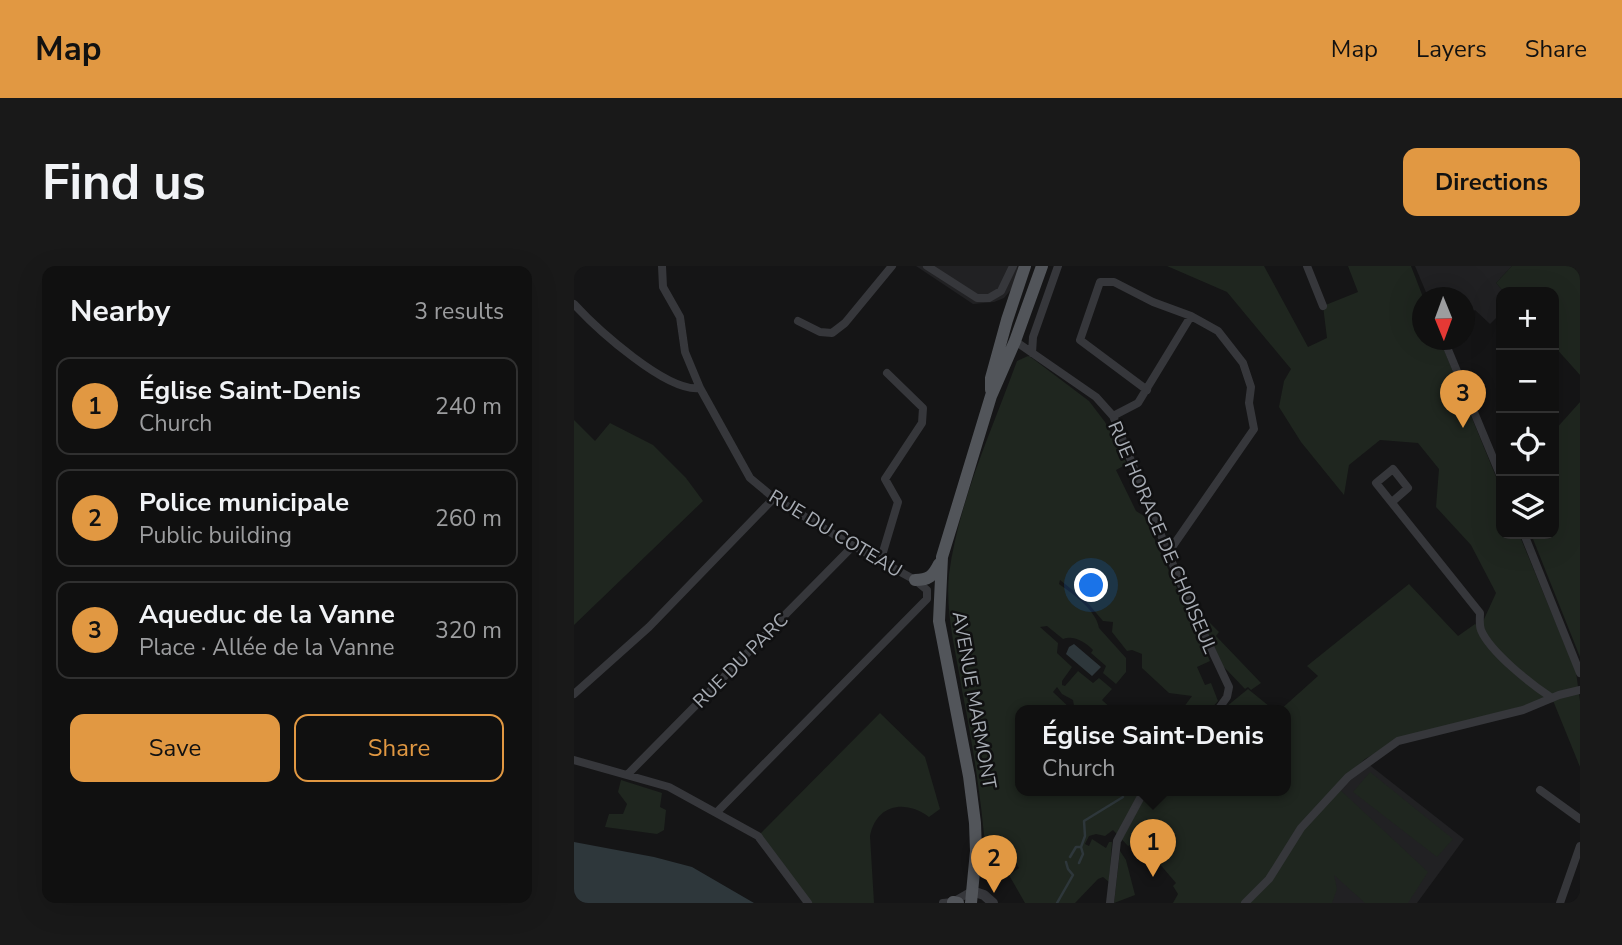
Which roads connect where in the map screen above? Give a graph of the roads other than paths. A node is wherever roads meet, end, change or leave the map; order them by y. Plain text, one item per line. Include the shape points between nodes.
1 (662, 266) edge
2 (892, 266) edge
3 (927, 266) edge
4 (1013, 266) edge
5 (1025, 266) edge
6 (1033, 266) edge
7 (1042, 266) edge
8 (1058, 266) edge
9 (1307, 266) edge
10 (574, 304) edge
11 (1323, 306) dead end
12 (1191, 316) junction
13 (798, 321) dead end
14 (1004, 333) junction
15 (1015, 341) junction
16 (1448, 350) edge
17 (1032, 353) junction
18 (887, 373) dead end
19 (999, 381) junction
20 (700, 388) junction
21 (1147, 390) junction
22 (991, 396) junction
23 (1113, 416) junction
24 (1501, 476) edge
25 (774, 498) junction
26 (1392, 502) dead end
27 (1526, 539) edge
28 (853, 546) junction
29 (1168, 553) junction
30 (942, 557) junction
31 (880, 562) junction
32 (915, 579) junction
33 (924, 602) junction
34 (939, 621) junction
35 (1580, 673) edge
36 (1580, 690) edge
37 (574, 694) edge
38 (1552, 698) junction
39 (1221, 705) edge
40 (574, 760) edge
41 (628, 774) junction
42 (1540, 790) dead end
43 (1141, 796) edge
44 (717, 812) junction
45 (1580, 819) edge
46 (1580, 846) edge
47 (971, 897) edge
48 (807, 903) edge
49 (943, 903) edge
50 (957, 903) edge
51 (993, 903) edge
52 (1110, 903) edge
53 (1245, 903) edge
54 (1560, 903) edge

1 - 20 street, RUE DU COTEAU via 663,287 680,317 685,352
2 - 13 street via 832,333
3 - 4 street via 977,298 1001,291
5 - 14 main road, AVENUE MARMONT
6 - 14 main road, AVENUE MARMONT
6 - 19 main road, AVENUE MARMONT
7 - 15 main road, AVENUE MARMONT
8 - 17 street via 1033,337
9 - 11 street
10 - 20 street via 626,352 673,382
12 - 21 street
12 - 21 street via 1114,282 1100,282 1080,340
12 - 29 street via 1217,331 1243,363 1251,387 1254,429
14 - 22 main road, AVENUE MARMONT via 991,378
15 - 17 street, RUE HORACE DE CHOISEUL
15 - 19 main road, AVENUE MARMONT
16 - 24 street
17 - 23 street, RUE HORACE DE CHOISEUL via 1096,397
18 - 31 street via 923,408 924,416 885,479 898,502
19 - 22 main road, AVENUE MARMONT
20 - 25 street, RUE DU COTEAU via 750,478
21 - 23 street via 1138,402
22 - 30 main road, AVENUE MARMONT
23 - 29 street, RUE HORACE DE CHOISEUL
25 - 28 street, RUE DU COTEAU
25 - 37 street via 649,627
26 - 38 street via 1480,613 1480,629 1492,645 1519,675
27 - 35 street
28 - 31 street, RUE DU COTEAU
28 - 41 street, RUE DU PARC
29 - 39 street, RUE HORACE DE CHOISEUL via 1229,687
30 - 32 main road via 933,575
30 - 34 main road, AVENUE MARMONT
31 - 32 street, RUE DU COTEAU
32 - 33 street, RUE DU COTEAU via 927,590
33 - 34 main road via 937,611
33 - 44 street
34 - 47 main road, AVENUE MARMONT via 972,796 976,851
36 - 38 street
38 - 53 street via 1523,710 1398,741 1348,778 1301,828 1269,879
40 - 41 street
41 - 44 street via 669,787
42 - 45 street
43 - 52 street via 1117,841
44 - 48 street via 758,836
46 - 54 street
47 - 50 main road
47 - 51 street via 984,895
49 - 50 street

